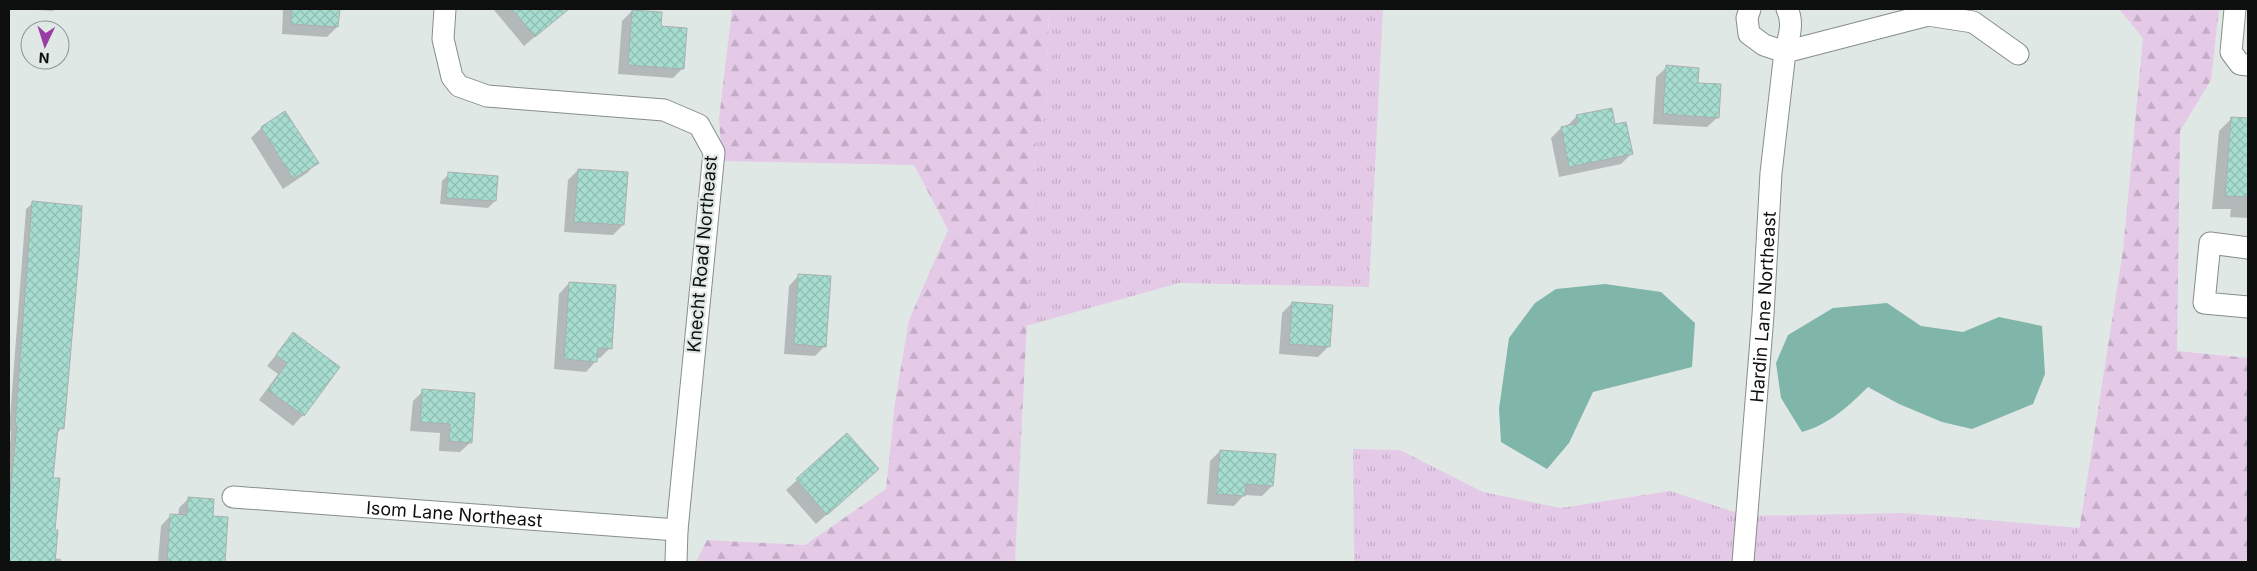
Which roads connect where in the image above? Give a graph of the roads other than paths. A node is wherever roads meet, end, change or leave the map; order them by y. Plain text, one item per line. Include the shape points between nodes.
1 (445, 9) edge
2 (1750, 9) edge
3 (1787, 9) edge
4 (2234, 9) edge
5 (1785, 52) junction
6 (2018, 54) dead end
7 (2248, 65) edge
8 (2248, 248) edge
9 (2248, 306) edge
10 (233, 497) dead end
11 (677, 530) junction
12 (676, 562) edge
13 (1743, 562) edge

1 - 11 street, Knecht Road Northeast via 443,39 452,77 459,86 487,96 664,110 699,125 714,152
2 - 5 street via 1747,18 1749,34 1764,45
3 - 5 street, Hardin Lane Northeast via 1790,34
4 - 7 street via 2231,52 2240,64
5 - 6 street via 1928,15 1973,22
5 - 13 street, Hardin Lane Northeast via 1770,182
8 - 9 street via 2210,244 2204,303
10 - 11 street, Isom Lane Northeast
11 - 12 street, Knecht Road Northeast

